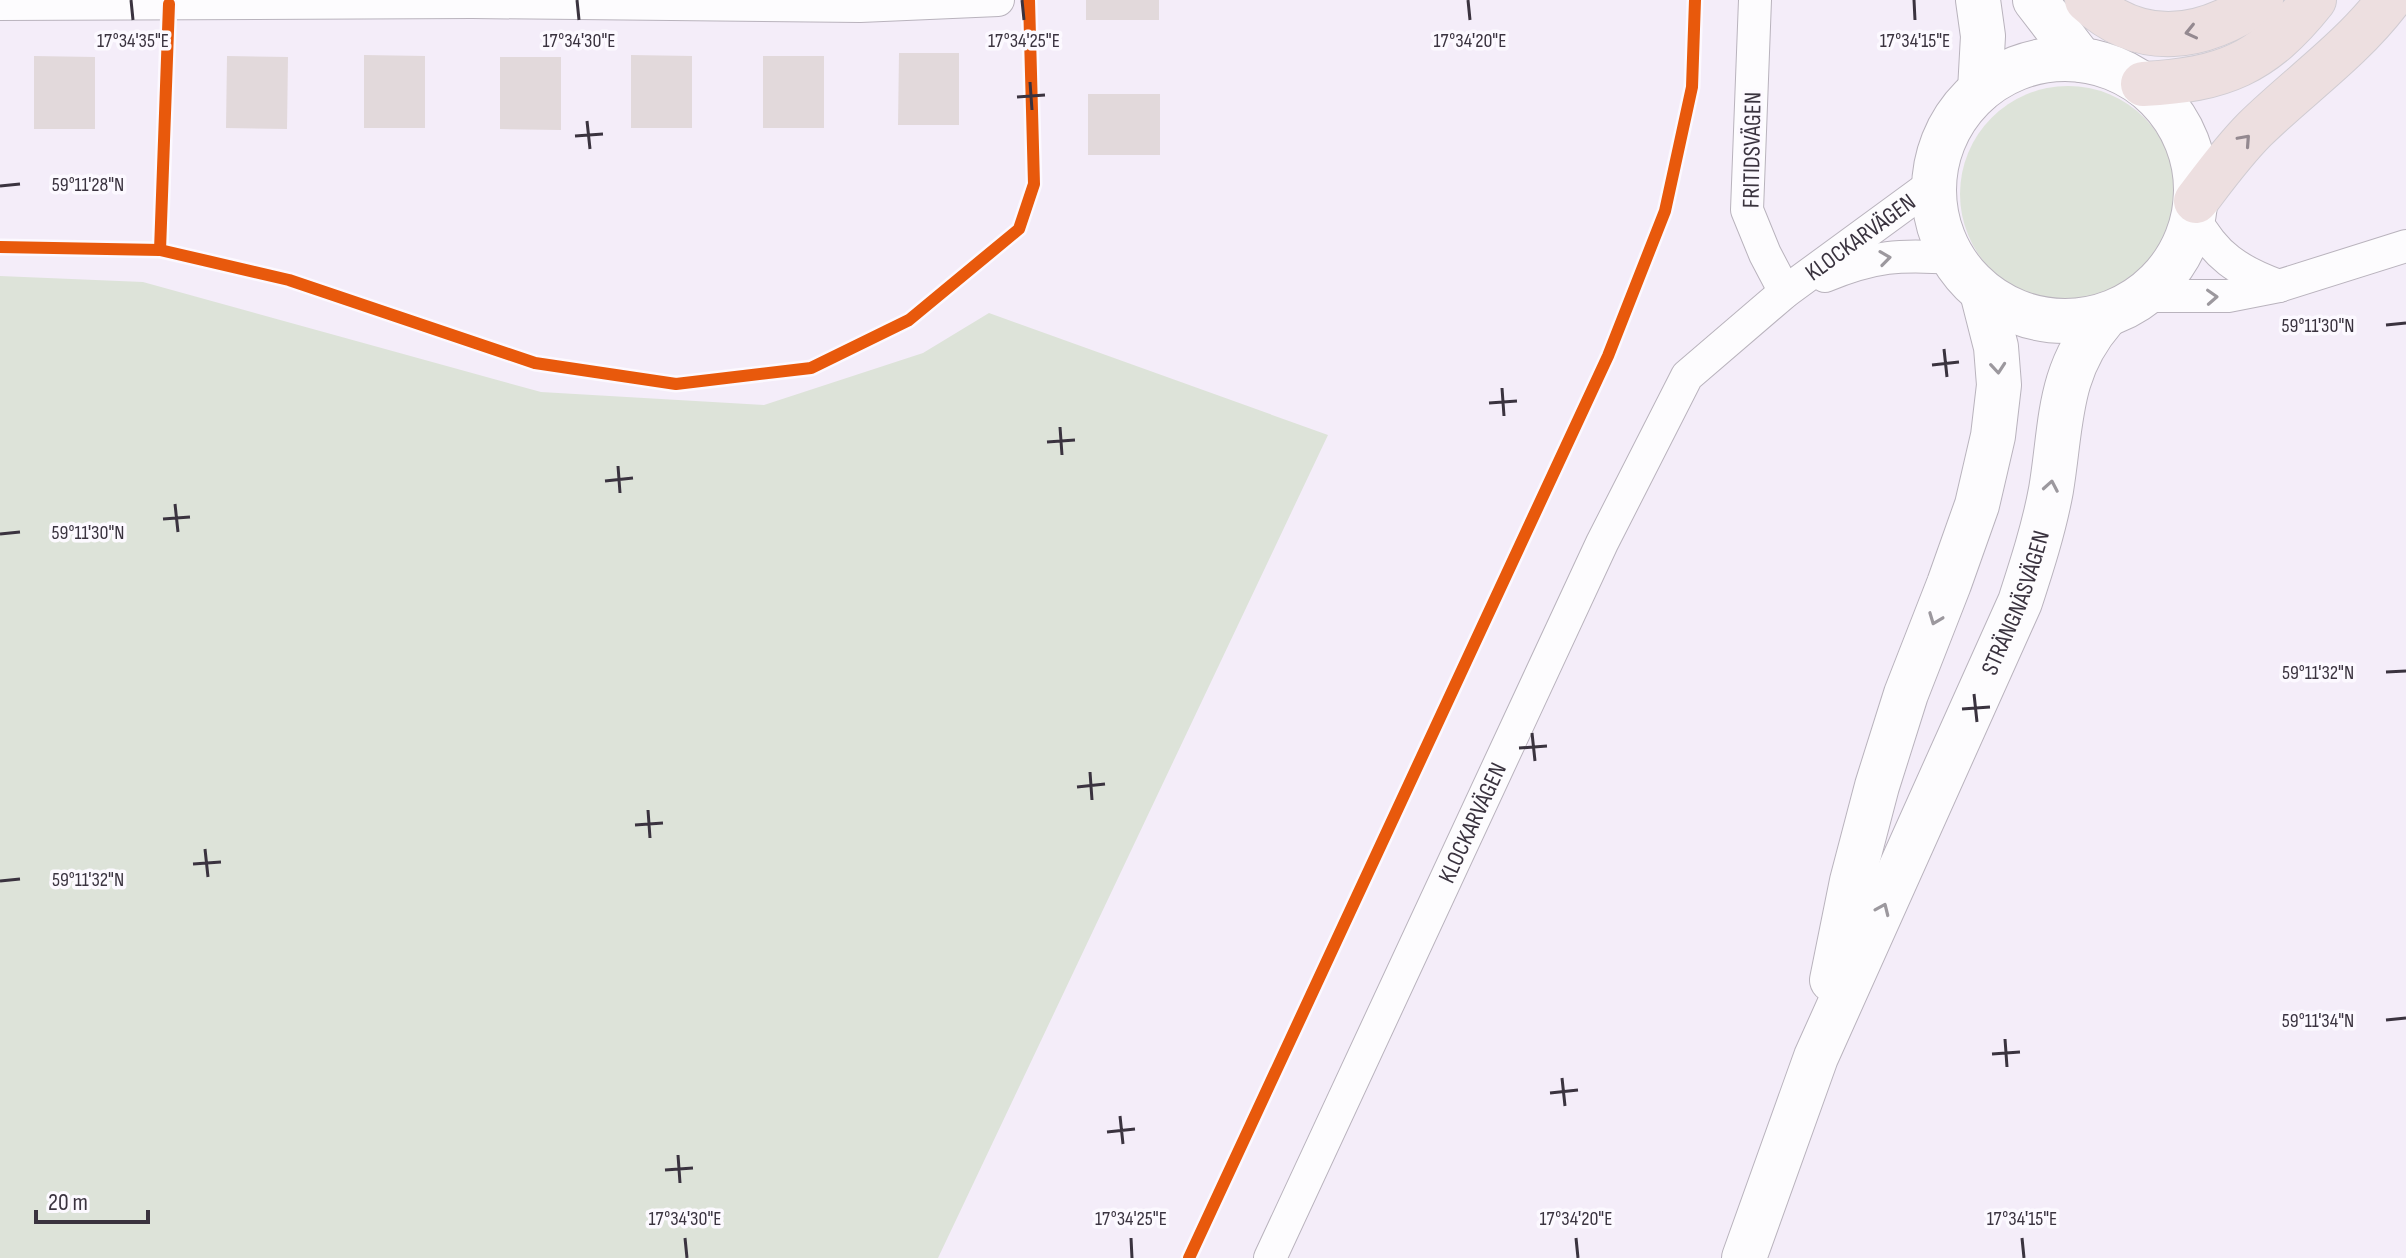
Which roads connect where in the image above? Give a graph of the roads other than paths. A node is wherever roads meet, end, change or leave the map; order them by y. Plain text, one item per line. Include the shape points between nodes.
1 (998, 0) edge
2 (1755, 0) edge
3 (1978, 0) edge
4 (2035, 0) edge
5 (2087, 0) edge
6 (2261, 0) edge
7 (2314, 0) edge
8 (2389, 0) edge
9 (169, 2) edge
10 (0, 4) edge
11 (2081, 60) junction
12 (2143, 84) junction
13 (1980, 90) junction
14 (1934, 183) junction
15 (2195, 209) junction
16 (2406, 246) edge
17 (1952, 258) junction
18 (2279, 286) junction
19 (1785, 292) junction
20 (1982, 292) junction
21 (2144, 296) junction
22 (2104, 318) junction
23 (1816, 1057) junction
24 (1270, 1258) edge
25 (1744, 1258) edge

1 - 9 street via 860,6
2 - 19 street, FRITIDSVÄGEN via 1747,210
3 - 13 main road via 1983,36
4 - 11 main road
6 -> 5 highway via 2229,20 2176,36 2126,26
7 - 12 highway via 2276,42 2249,61 2187,82
15 -> 8 highway via 2254,130 2343,51
9 - 10 street
11 - 12 main road via 2124,72
11 - 13 main road via 2017,68
12 - 15 main road via 2163,102 2190,148
13 - 14 main road via 1952,122
14 - 17 main road via 1937,222
14 - 19 street, KLOCKARVÄGEN
15 - 18 street via 2205,238 2226,259
15 - 21 main road via 2177,260
16 - 18 street
19 -> 17 street, KLOCKARVÄGEN via 1890,256
17 - 20 main road
21 -> 18 street via 2214,297
19 - 24 street, KLOCKARVÄGEN via 1687,376 1602,543
20 - 22 main road via 2003,307 2040,319
20 -> 23 main road, STRÄNGNÄSVÄGEN via 1999,385 1993,436 1977,505 1877,786
21 - 22 main road
23 -> 22 main road, STRÄNGNÄSVÄGEN via 2020,602 2037,552 2069,375 2078,352
23 - 25 main road, STRÄNGNÄSVÄGEN

